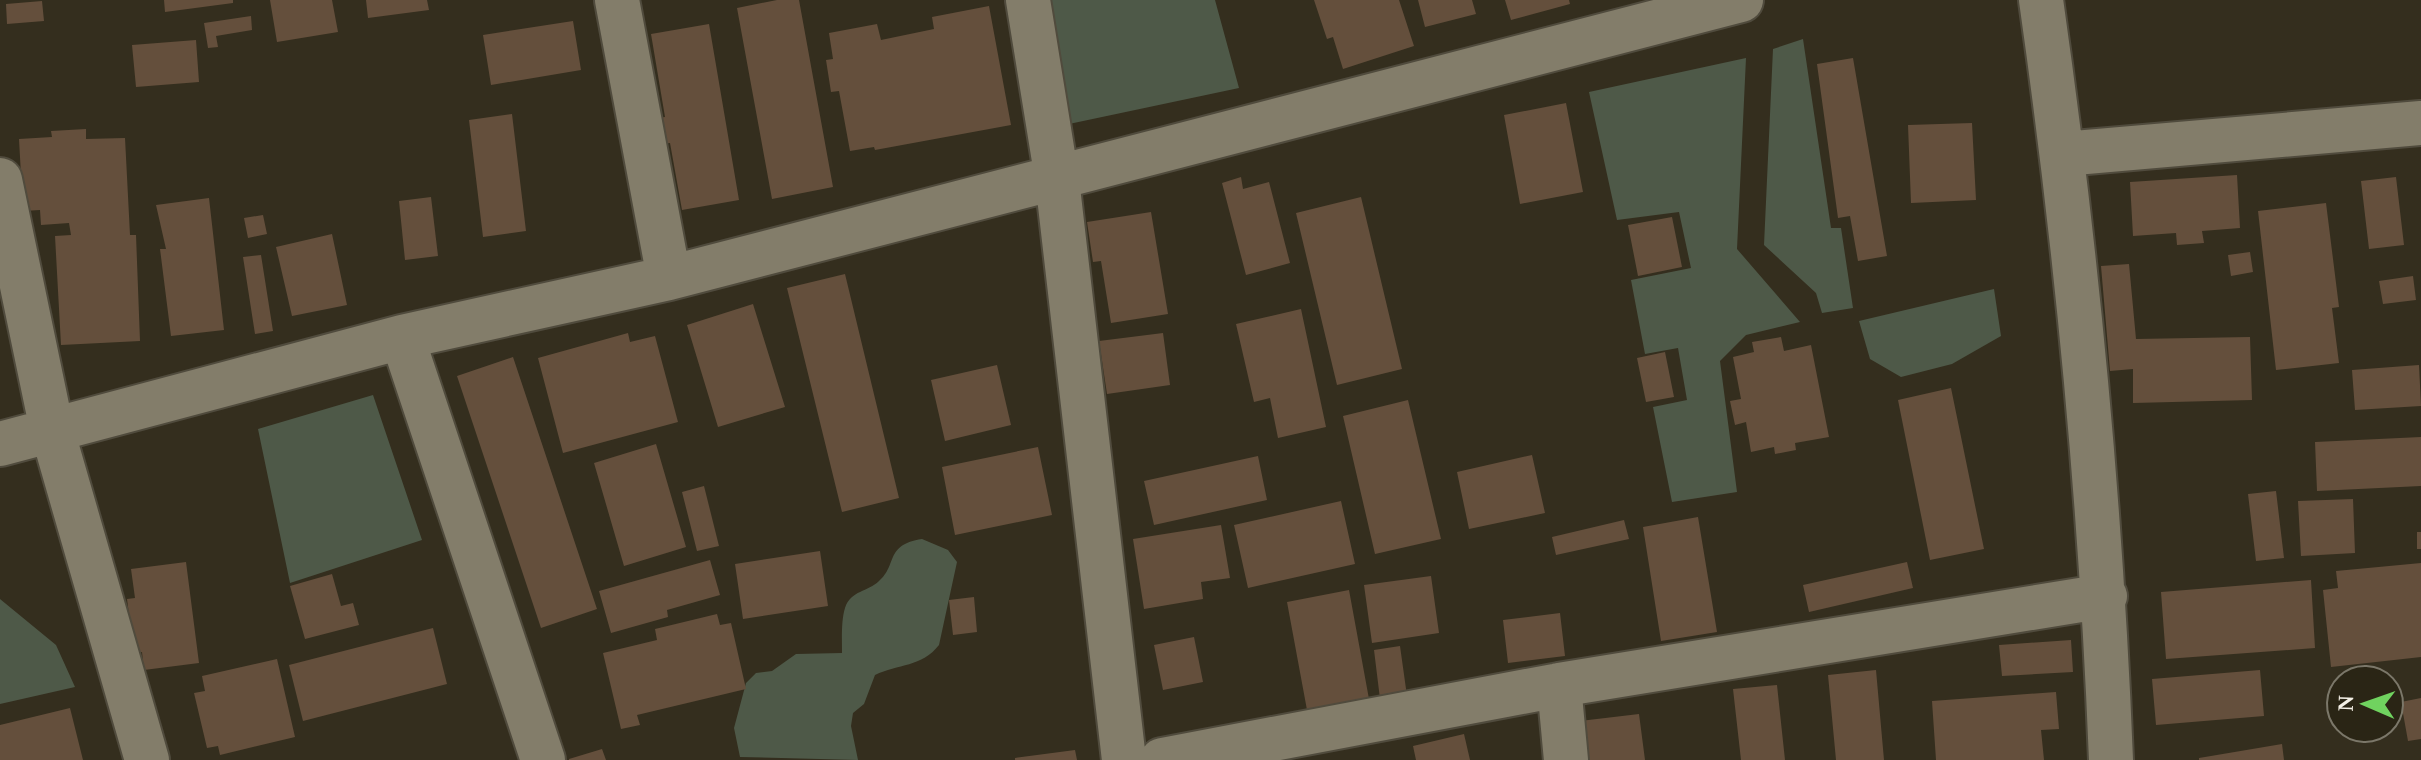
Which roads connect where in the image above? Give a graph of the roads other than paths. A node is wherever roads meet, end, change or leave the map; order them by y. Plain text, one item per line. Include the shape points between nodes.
1 (617, 0) edge
2 (1028, 0) edge
3 (1741, 0) edge
4 (2041, 0) edge
5 (2421, 123) edge
6 (2063, 154) junction
7 (1057, 179) junction
8 (0, 180) edge
9 (669, 278) junction
10 (402, 337) junction
11 (52, 430) junction
12 (0, 444) edge
13 (2105, 596) junction
14 (1559, 685) junction
15 (147, 760) edge
16 (543, 760) edge
17 (1124, 760) edge
18 (1162, 760) edge
19 (1566, 760) edge
20 (2111, 760) edge

1 - 9 street
2 - 7 street
3 - 7 street
4 - 6 street
5 - 6 street
6 - 13 street
7 - 9 street
7 - 17 street
8 - 11 street
9 - 10 street
10 - 11 street
10 - 16 street
11 - 12 street
11 - 15 street
13 - 14 street
13 - 20 street
14 - 18 street
14 - 19 street

